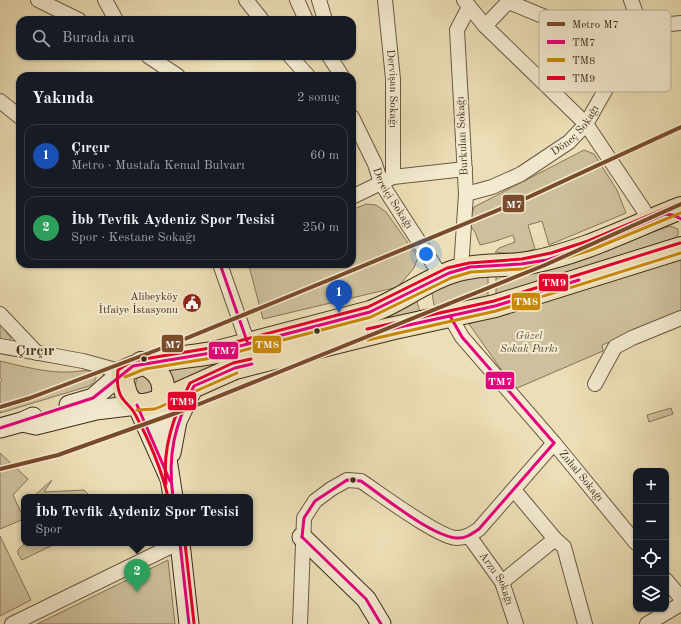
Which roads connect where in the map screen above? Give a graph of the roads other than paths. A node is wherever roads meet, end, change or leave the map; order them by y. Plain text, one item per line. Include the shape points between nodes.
1 (38, 0) edge
2 (105, 0) edge
3 (246, 0) edge
4 (297, 0) edge
5 (385, 0) edge
6 (631, 0) edge
7 (322, 1) edge
8 (509, 1) edge
9 (467, 4) edge
10 (635, 10) edge
11 (539, 14) edge
12 (71, 16) edge
13 (114, 16) edge
14 (259, 16) edge
15 (304, 16) edge
16 (324, 16) edge
17 (681, 23) edge
18 (671, 24) edge
19 (485, 26) junction
20 (154, 60) edge
21 (294, 60) edge
22 (332, 60) edge
23 (337, 60) edge
24 (172, 72) edge
25 (304, 72) edge
26 (340, 72) edge
27 (341, 72) edge
28 (539, 78) edge
29 (553, 92) edge
30 (604, 92) edge
31 (0, 101) edge
32 (16, 114) edge
33 (586, 124) junction
34 (356, 125) edge
35 (465, 169) junction
36 (387, 180) junction
37 (356, 192) edge
38 (466, 194) junction
39 (669, 216) edge
40 (681, 238) edge
41 (681, 248) edge
42 (656, 257) junction
43 (221, 268) edge
44 (444, 276) junction
45 (0, 314) edge
46 (445, 317) junction
47 (681, 318) edge
48 (248, 344) junction
49 (0, 346) edge
50 (38, 353) junction
51 (132, 368) junction
52 (595, 384) dead end
53 (194, 386) junction
54 (161, 401) junction
55 (137, 405) junction
56 (22, 422) junction
57 (0, 428) edge
58 (554, 443) junction
59 (170, 479) junction
60 (514, 490) junction
61 (172, 494) edge
62 (469, 536) junction
63 (302, 537) junction
64 (555, 540) junction
65 (633, 540) edge
66 (173, 546) edge
67 (179, 546) edge
68 (502, 582) junction
69 (669, 584) edge
70 (681, 598) edge
71 (681, 604) edge
72 (12, 624) edge
73 (189, 624) edge
74 (300, 624) edge
75 (381, 624) edge
76 (516, 624) edge
77 (585, 624) edge
78 (647, 624) edge

1 - 12 street
2 - 13 street
3 - 14 street
4 - 15 street
5 - 36 street, Dervişan Sokağı via 393,79
6 - 10 street
7 - 16 street
8 - 11 street
8 - 19 street
9 - 19 street
9 - 35 street, Burkulan Sokağı via 457,30
17 - 18 street
19 - 28 street
20 - 24 street
21 - 25 street
22 - 26 street
23 - 27 street
29 - 33 street
30 - 33 street, Döneç Sokağı
31 - 32 street
33 - 38 street, Döneç Sokağı via 569,142 521,174 492,187
33 - 39 street via 643,209
34 - 36 street, Dereiçi Sokağı via 375,164
35 - 36 street
35 - 38 street, Burkulan Sokağı
36 - 37 street
36 - 44 street, Dereiçi Sokağı
38 - 44 street, Burkulan Sokağı
39 - 44 main road via 532,263 480,265
40 - 42 main road
41 - 42 main road
42 - 46 main road via 495,306
43 - 48 street
44 - 46 main road via 425,293 425,298 430,308
44 - 48 main road via 375,310
45 - 50 street
46 - 53 main road via 235,368
46 - 58 street, Zuhal Sokağı
47 - 52 street via 615,347
48 - 51 main road
49 - 50 street
50 - 51 street
51 - 54 main road via 150,367 162,378 164,387
51 - 55 main road via 122,379 130,401
51 - 56 main road via 93,398
53 - 54 main road
53 - 59 main road via 177,421 171,448
54 - 55 main road
54 - 59 main road via 160,415
55 - 56 main road via 96,410 36,425
55 - 59 main road
56 - 57 main road
58 - 60 street
58 - 65 street, Zuhal Sokağı
59 - 61 main road
60 - 62 street via 479,529
60 - 64 street
62 - 63 street via 456,538 439,532 361,481 347,480 315,501 304,518
62 - 68 street, Arzu Sokağı
63 - 74 street
63 - 75 main road via 366,599
64 - 68 street
64 - 77 street via 564,547
66 - 72 street
67 - 73 main road
68 - 76 street, Arzu Sokağı
69 - 70 street
71 - 78 street

